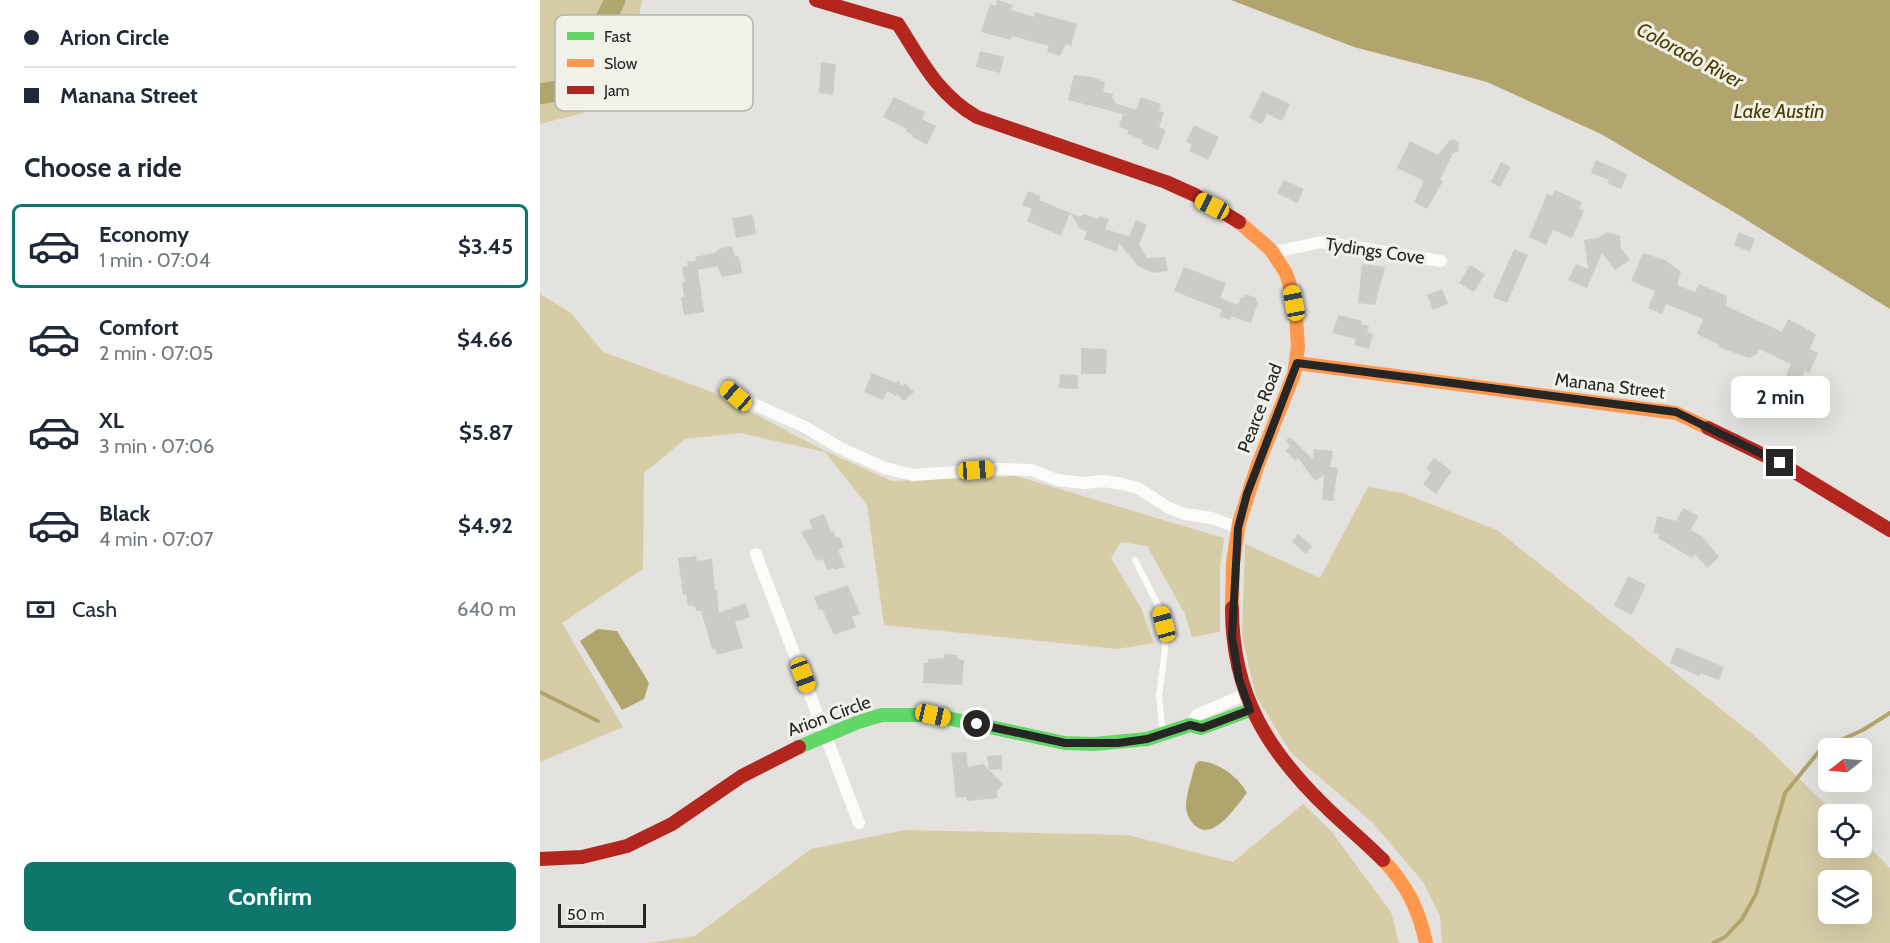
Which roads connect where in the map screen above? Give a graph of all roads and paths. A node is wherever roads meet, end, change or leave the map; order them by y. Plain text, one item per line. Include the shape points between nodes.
1 (816, 0) edge
2 (1274, 252) junction
3 (1441, 261) dead end
4 (1297, 363) junction
5 (724, 387) dead end
6 (1238, 528) junction
7 (1890, 530) edge
8 (756, 554) dead end
9 (1135, 560) dead end
10 (1244, 695) junction
11 (1250, 710) junction
12 (1211, 717) junction
13 (1163, 734) junction
14 (827, 735) junction
15 (859, 823) dead end
16 (540, 859) edge
17 (1426, 943) edge

1 - 2 street, Pearce Road via 898,24 942,92 977,118 1159,178 1237,219
2 - 3 street, Tydings Cove via 1321,242
2 - 4 street, Pearce Road via 1290,282 1298,323
4 - 6 street, Pearce Road
4 - 7 street, Manana Street via 1676,412 1780,463
5 - 6 street via 885,468 913,475 1032,470 1057,480 1123,484 1138,488 1169,508
6 - 10 street, Pearce Road via 1232,637
8 - 14 street
9 - 13 lane via 1164,624 1159,696
10 - 11 street, Pearce Road
10 - 12 street, Arion Circle
11 - 12 street, Arion Circle
11 - 17 street, Pearce Road via 1291,772 1393,867 1418,912
12 - 13 street, Arion Circle via 1202,728 1190,725
13 - 14 street, Arion Circle via 1118,743 1065,743 908,713 882,715
14 - 15 street
14 - 16 street, Arion Circle via 759,765 672,824 627,846 582,857

